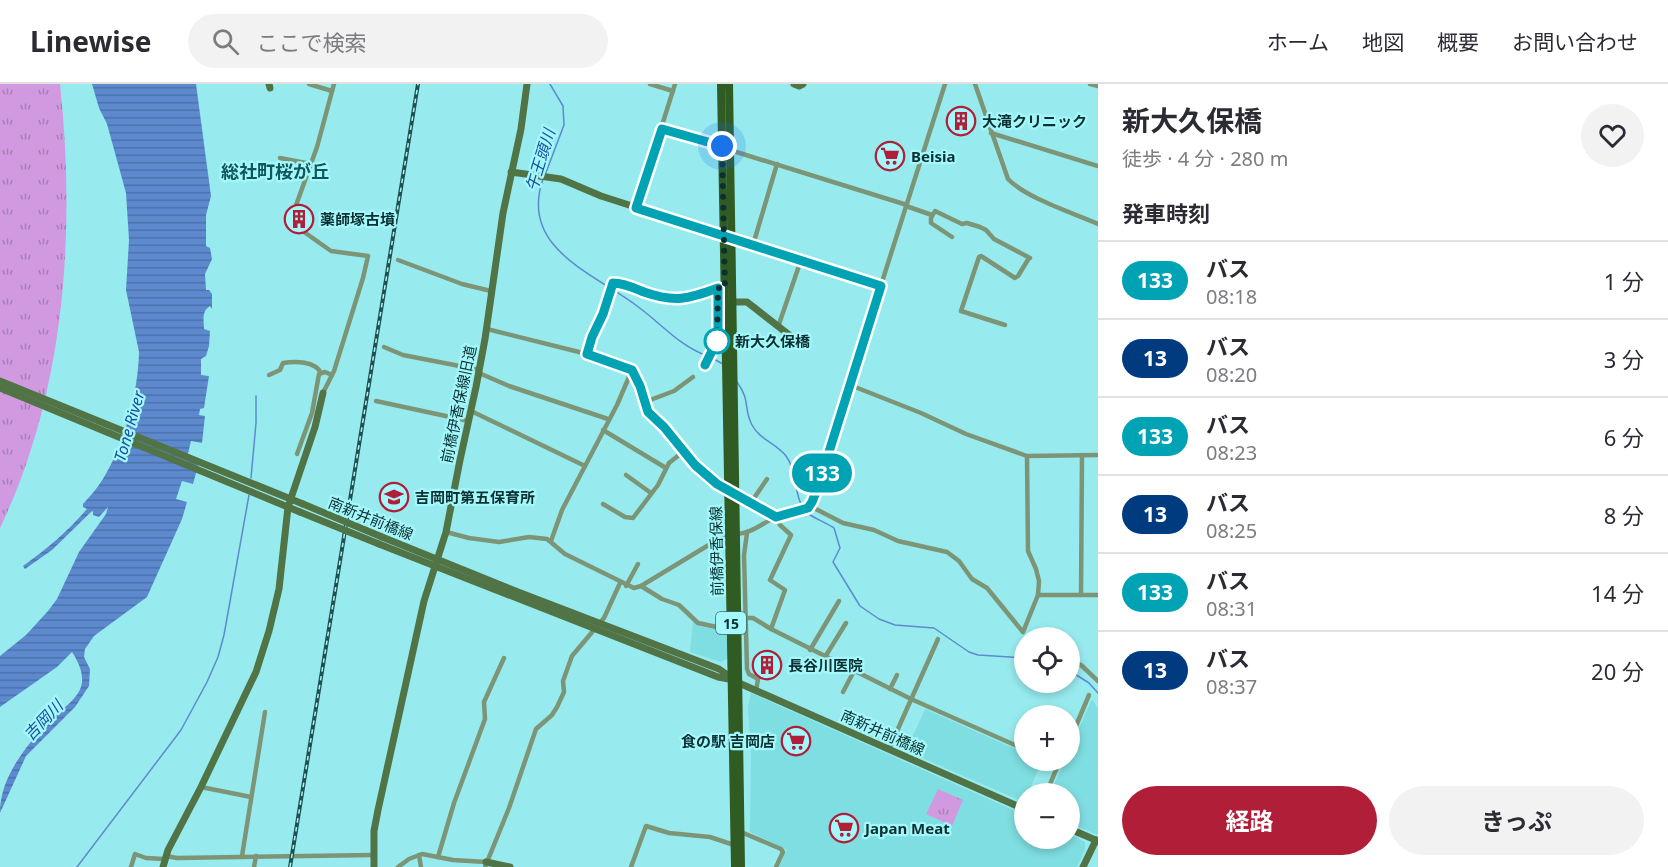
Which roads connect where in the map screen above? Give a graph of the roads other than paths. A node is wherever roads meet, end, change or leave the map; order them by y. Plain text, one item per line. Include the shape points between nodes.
1 (309, 84) edge
2 (334, 84) edge
3 (527, 84) edge
4 (650, 84) edge
5 (675, 84) edge
6 (721, 84) edge
7 (729, 84) edge
8 (794, 84) edge
9 (803, 84) edge
10 (945, 84) edge
11 (975, 84) edge
12 (1090, 84) edge
13 (1098, 86) edge
14 (332, 91) junction
15 (673, 91) junction
16 (662, 129) junction
17 (992, 133) junction
18 (726, 148) junction
19 (280, 158) dead end
20 (311, 164) junction
21 (777, 164) junction
22 (1098, 166) edge
23 (511, 172) junction
24 (906, 205) junction
25 (636, 208) junction
26 (932, 215) junction
27 (1098, 224) edge
28 (728, 237) junction
29 (952, 237) dead end
30 (753, 245) junction
31 (398, 260) dead end
32 (801, 260) junction
33 (881, 286) junction
34 (721, 288) junction
35 (491, 291) junction
36 (732, 302) junction
37 (1005, 325) dead end
38 (778, 327) junction
39 (487, 329) junction
40 (796, 341) dead end
41 (384, 347) dead end
42 (587, 354) junction
43 (730, 362) junction
44 (705, 365) dead end
45 (632, 370) junction
46 (479, 371) junction
47 (321, 372) junction
48 (269, 375) dead end
49 (332, 375) junction
50 (693, 377) dead end
51 (0, 381) edge
52 (850, 385) junction
53 (0, 388) edge
54 (323, 393) joint
55 (376, 401) dead end
56 (645, 402) junction
57 (471, 411) junction
58 (609, 419) junction
59 (469, 421) junction
60 (603, 430) junction
61 (684, 451) junction
62 (297, 454) dead end
63 (1082, 455) junction
64 (1098, 455) edge
65 (1027, 456) junction
66 (585, 466) junction
67 (666, 468) junction
68 (626, 475) dead end
69 (767, 479) dead end
70 (728, 491) junction
71 (651, 493) junction
72 (736, 496) junction
73 (278, 498) junction
74 (289, 503) junction
75 (603, 504) dead end
76 (750, 504) junction
77 (809, 507) junction
78 (776, 517) junction
79 (446, 532) junction
80 (747, 533) junction
81 (733, 535) junction
82 (551, 541) junction
83 (436, 563) junction
84 (638, 564) dead end
85 (620, 583) junction
86 (626, 586) junction
87 (641, 586) junction
88 (1038, 595) junction
89 (1081, 595) junction
90 (1098, 595) edge
91 (839, 601) dead end
92 (745, 618) junction
93 (846, 623) dead end
94 (597, 626) junction
95 (1018, 627) edge
96 (1027, 627) edge
97 (771, 629) junction
98 (731, 630) junction
99 (938, 639) dead end
100 (810, 650) junction
101 (825, 657) junction
102 (504, 658) dead end
103 (1080, 665) edge
104 (854, 671) junction
105 (897, 675) dead end
106 (735, 681) junction
107 (1098, 681) edge
108 (890, 688) junction
109 (756, 691) junction
110 (843, 692) dead end
111 (1089, 695) dead end
112 (911, 699) junction
113 (265, 712) dead end
114 (1080, 716) edge
115 (1014, 745) edge
116 (888, 749) junction
117 (201, 787) junction
118 (251, 796) junction
119 (1014, 805) edge
120 (741, 832) junction
121 (1080, 833) edge
122 (1097, 841) edge
123 (735, 846) junction
124 (374, 855) junction
125 (419, 855) junction
126 (242, 856) junction
127 (256, 856) junction
128 (438, 857) junction
129 (164, 861) edge
130 (485, 865) edge
131 (130, 867) edge
132 (254, 867) edge
133 (374, 867) edge
134 (398, 867) edge
135 (421, 867) edge
136 (510, 867) edge
137 (631, 867) edge
138 (735, 867) edge
139 (741, 867) edge
140 (776, 867) edge
141 (1083, 867) edge

1 - 14 street
2 - 14 street
3 - 23 street, 前橋伊香保線旧道
4 - 15 street
5 - 15 street
6 - 18 main road, 15
7 - 18 main road, 15
8 - 9 street
10 - 24 street
11 - 17 street
12 - 13 street
14 - 20 street
15 - 16 street
16 - 18 street
16 - 25 street
17 - 22 street
17 - 27 street via 1005,174 1014,185
18 - 21 street
18 - 28 main road, 15
19 - 20 street
20 - 49 street via 291,223 328,249 368,256
21 - 24 street
21 - 30 street
23 - 25 street via 550,176
23 - 35 street, 前橋伊香保線旧道
24 - 26 street
24 - 33 street
25 - 28 street
26 - 29 street via 931,223
26 - 37 street via 937,211 962,224 980,227 1030,258 1015,278 979,257 961,311
28 - 30 street
28 - 34 main road, 15
28 - 36 main road, 15
30 - 32 street
31 - 35 street
32 - 33 street
32 - 38 street
33 - 52 street
34 - 42 street via 670,299 614,282
34 - 43 main road, 15
34 - 44 street via 718,339
35 - 39 street, 前橋伊香保線旧道
36 - 38 street via 747,302
36 - 43 main road, 15
38 - 40 street
39 - 42 street
39 - 46 street, 前橋伊香保線旧道
41 - 46 street
42 - 45 street
43 - 70 main road, 前橋伊香保線 / 15
43 - 72 main road, 前橋伊香保線 / 15
45 - 56 street
45 - 58 street
46 - 57 street, 前橋伊香保線旧道
46 - 58 street via 509,386
47 - 48 street via 315,366 292,362 282,363 280,370
47 - 49 street
47 - 62 street via 312,414
49 - 54 street
50 - 56 street via 674,391
51 - 73 street, 南新井前橋線
52 - 65 street
52 - 77 street
53 - 73 street, 南新井前橋線
54 - 74 street
55 - 59 street
56 - 61 street via 648,412
57 - 59 street, 前橋伊香保線旧道
57 - 66 street
58 - 60 street
59 - 79 street, 前橋伊香保線旧道
60 - 66 street
60 - 67 street
61 - 67 street
61 - 70 street via 697,467
63 - 64 street
63 - 65 street
63 - 89 street
65 - 88 street via 1028,551 1039,581
66 - 82 street
67 - 71 street
68 - 71 street
69 - 76 street
70 - 72 street
70 - 81 main road, 前橋伊香保線 / 15
71 - 75 street via 631,519
72 - 76 street
72 - 81 main road, 前橋伊香保線 / 15
73 - 74 street, 南新井前橋線
74 - 83 street, 南新井前橋線, bridge
74 - 117 street via 281,575 266,640 248,692
76 - 78 street
77 - 78 street
77 - 95 street via 843,523 946,552 959,561 972,579 987,588
78 - 80 street
78 - 97 street via 791,535 770,580 785,590
79 - 82 street via 492,541 535,537
79 - 83 street, 前橋伊香保線旧道
80 - 81 street
80 - 92 street
81 - 87 street via 711,543
81 - 98 main road, 前橋伊香保線 / 15
81 - 106 main road, 前橋伊香保線 / 15
82 - 85 street via 565,554
83 - 94 street, 南新井前橋線
83 - 124 street, 前橋伊香保線旧道 via 378,810
84 - 86 street
85 - 86 street
85 - 94 street
86 - 87 street
87 - 98 street via 679,605 698,623
88 - 89 street
88 - 96 street
89 - 90 street
91 - 100 street
92 - 97 street via 753,618
92 - 109 street via 747,669 758,679
93 - 101 street
94 - 106 street, 南新井前橋線 via 719,669
94 - 130 street via 572,656 557,707 536,729
97 - 100 street
98 - 106 main road, 前橋伊香保線 / 15
99 - 112 street
100 - 101 street
101 - 104 street
102 - 128 street via 482,705 485,719
103 - 107 street
104 - 108 street
104 - 110 street
105 - 108 street
106 - 109 street, 南新井前橋線
106 - 120 main road, 前橋伊香保線 / 15
106 - 123 main road, 前橋伊香保線 / 15
108 - 112 street
109 - 116 street, 南新井前橋線
111 - 114 street
112 - 115 street
112 - 116 street
113 - 118 street
116 - 119 street, 南新井前橋線
117 - 118 street
117 - 129 street
118 - 126 street
120 - 139 main road, 前橋伊香保線 / 15
120 - 140 street via 781,849
121 - 122 street
122 - 141 street
123 - 137 street via 710,837 669,833 646,826
123 - 138 main road, 前橋伊香保線 / 15
124 - 127 street
124 - 133 street, 前橋伊香保線旧道
125 - 128 street
125 - 134 street
125 - 135 street
126 - 127 street
126 - 129 street
127 - 132 street
128 - 130 street
129 - 131 street via 135,854
130 - 136 street

